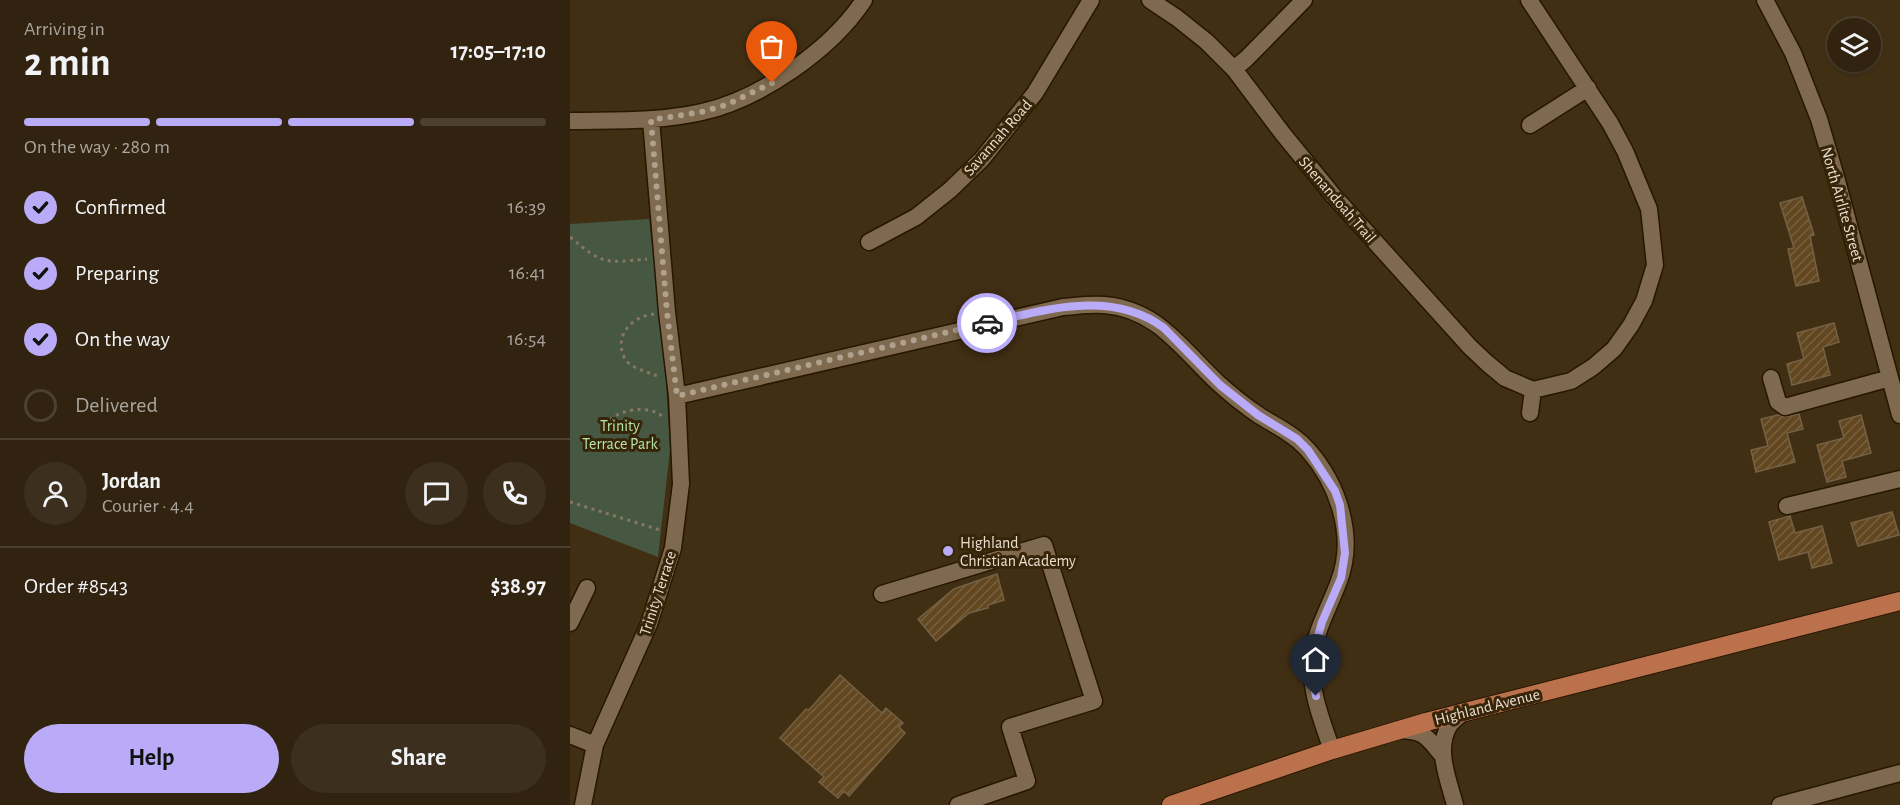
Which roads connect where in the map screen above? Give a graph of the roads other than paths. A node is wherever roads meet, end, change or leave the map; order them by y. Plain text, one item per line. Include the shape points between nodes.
1 (864, 0) edge
2 (1091, 0) edge
3 (1150, 0) edge
4 (1304, 0) edge
5 (1529, 0) edge
6 (1765, 0) edge
7 (1234, 69) junction
8 (1588, 88) junction
9 (651, 120) junction
10 (570, 121) edge
11 (1530, 125) dead end
12 (869, 242) dead end
13 (1771, 378) dead end
14 (1890, 378) junction
15 (1533, 390) junction
16 (677, 396) junction
17 (1530, 413) dead end
18 (1900, 415) edge
19 (1900, 479) edge
20 (1787, 506) dead end
21 (587, 588) dead end
22 (882, 594) dead end
23 (1900, 601) edge
24 (570, 623) edge
25 (1462, 713) junction
26 (1401, 730) junction
27 (570, 735) edge
28 (595, 745) junction
29 (1332, 750) junction
30 (1442, 755) junction
31 (1900, 773) edge
32 (583, 805) edge
33 (958, 805) edge
34 (1171, 805) edge
35 (1455, 805) edge
36 (1780, 805) edge

1 - 9 street via 828,41 772,83 726,105
2 - 12 street, Savannah Road via 1035,93 982,159 916,217
3 - 7 street, Shenandoah Trail via 1207,42
4 - 7 street
5 - 8 street
6 - 14 street, North Airlite Street via 1819,119
7 - 15 street, Shenandoah Trail via 1332,194 1470,347 1504,378
8 - 11 street
8 - 15 street via 1642,189 1649,209 1655,265 1644,301 1614,349 1571,381
9 - 10 street
9 - 16 street, Trinity Terrace
13 - 14 street via 1778,402 1785,407
14 - 18 street, North Airlite Street
15 - 17 street
16 - 28 street, Trinity Terrace via 681,484 673,548 649,624
16 - 29 street via 1063,307 1107,305 1154,321 1220,385 1297,439 1335,491 1342,515 1345,553 1341,578 1315,642 1312,667 1320,715
19 - 20 street
21 - 24 street
22 - 33 street via 1044,544 1094,701 1010,727 1027,781
23 - 25 main road, Highland Avenue
25 - 26 main road, Highland Avenue
25 - 30 street via 1449,725
26 - 29 main road, Highland Avenue
26 - 30 street via 1424,735
27 - 28 street
28 - 32 street, Trinity Terrace
29 - 34 main road, Highland Avenue
30 - 35 street
31 - 36 street

